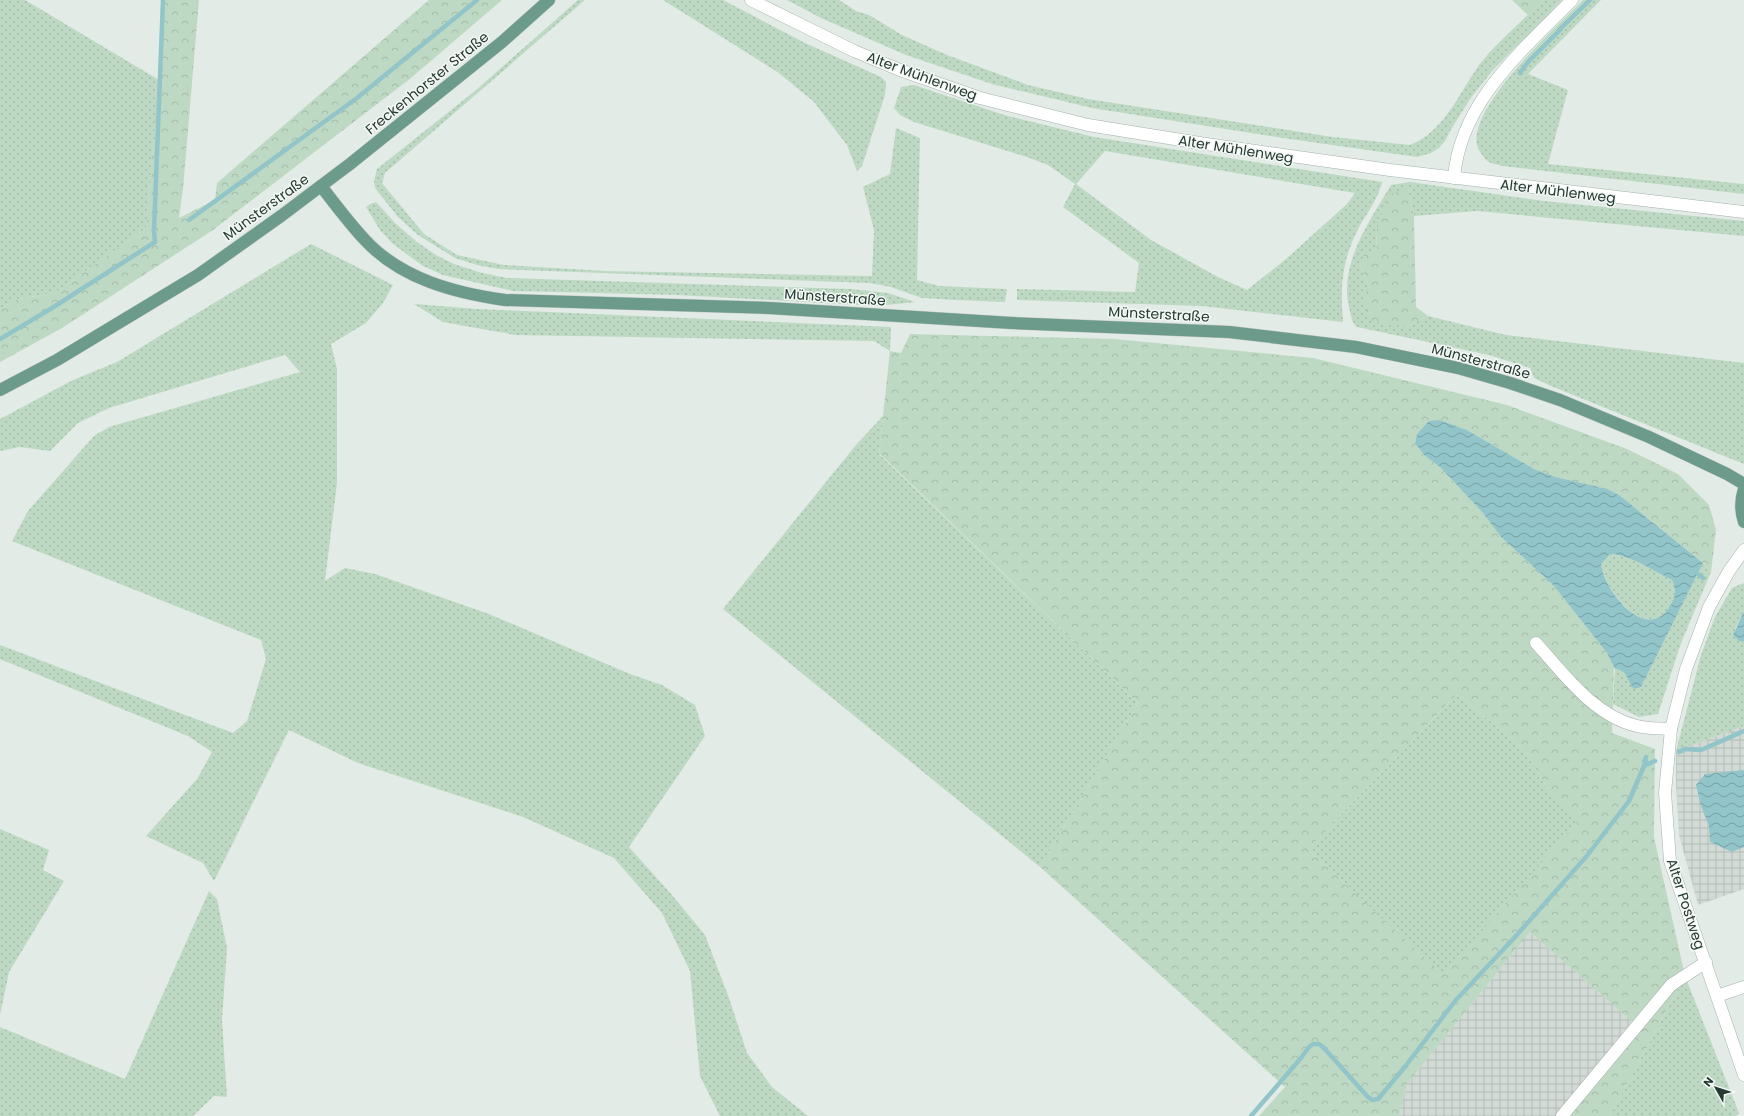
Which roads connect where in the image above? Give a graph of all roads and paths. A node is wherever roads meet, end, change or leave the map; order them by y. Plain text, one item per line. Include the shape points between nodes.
1 (549, 0) edge
2 (750, 0) edge
3 (1572, 0) edge
4 (1454, 178) junction
5 (321, 186) junction
6 (1744, 212) edge
7 (0, 390) edge
8 (1744, 484) edge
9 (1744, 489) edge
10 (1744, 522) edge
11 (1744, 550) edge
12 (1536, 643) dead end
13 (1671, 729) junction
14 (1706, 962) junction
15 (1744, 987) edge
16 (1717, 996) junction
17 (1744, 1075) edge
18 (1562, 1116) edge

1 - 5 main road, Freckenhorster Straße via 502,42
2 - 4 street, Alter Mühlenweg via 847,48 900,70 980,98 1026,110 1088,125 1154,136
3 - 4 street via 1489,88 1465,132
4 - 6 street, Alter Mühlenweg
5 - 7 main road, Münsterstraße via 198,275 57,360
5 - 8 main road, Münsterstraße via 366,241 390,262 444,288 474,296 505,300 769,308 1012,323 1229,332 1356,347 1458,368 1560,400 1649,437
9 - 10 main road via 1741,498
11 - 13 street, Alter Postweg via 1709,607 1686,669
12 - 13 street via 1586,698 1612,716 1637,726
13 - 14 street, Alter Postweg via 1666,793 1670,861
14 - 16 street, Alter Postweg
14 - 18 street, Alter Postweg via 1671,984
15 - 16 street
16 - 17 street, Alter Postweg

